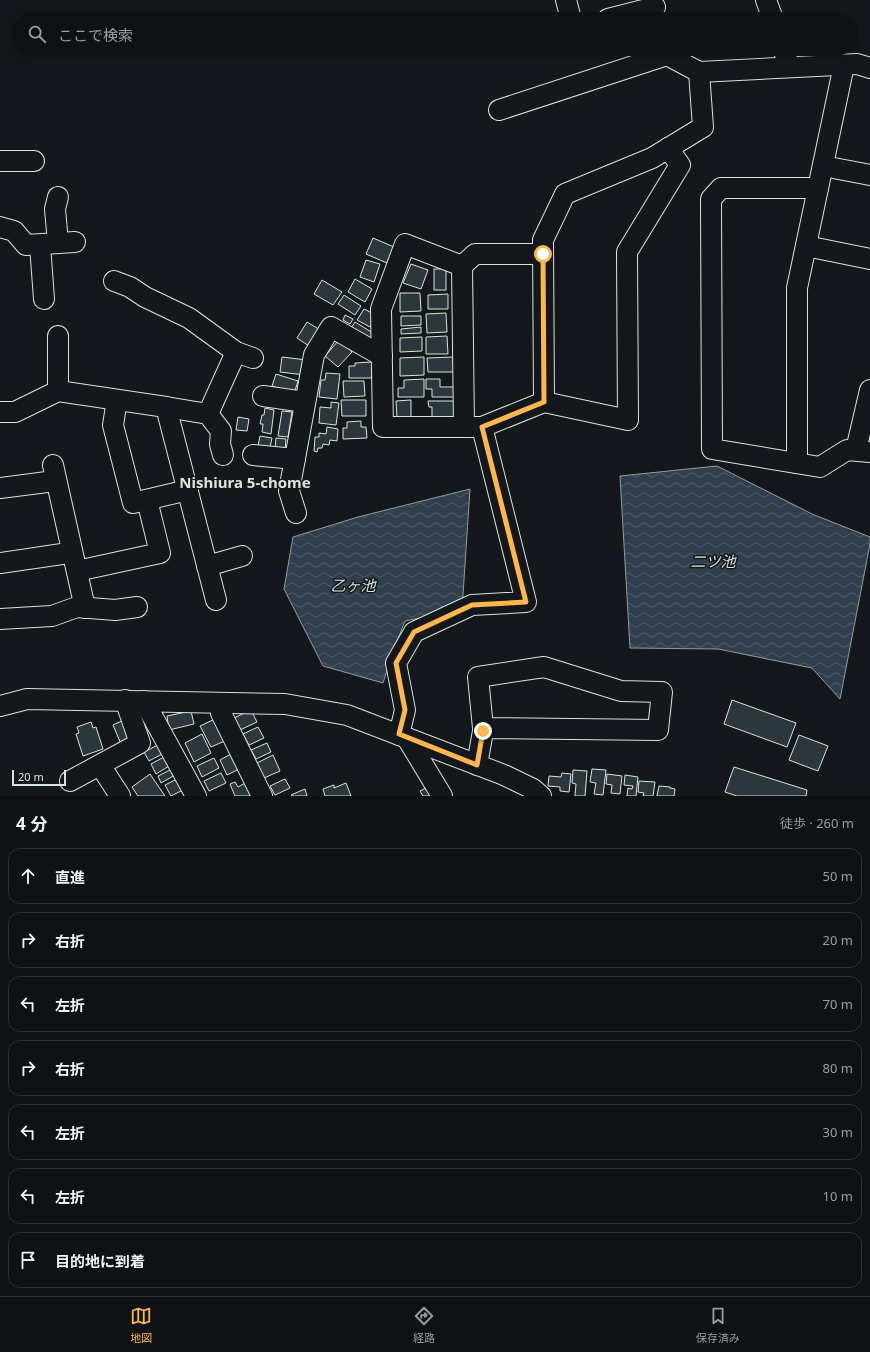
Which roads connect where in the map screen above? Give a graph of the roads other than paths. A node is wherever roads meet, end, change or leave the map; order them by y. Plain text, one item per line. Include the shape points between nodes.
1 (566, 0) edge
2 (766, 0) edge
3 (655, 9) edge
4 (569, 12) edge
5 (641, 12) edge
6 (770, 12) edge
7 (655, 56) edge
8 (673, 56) edge
9 (787, 58) edge
10 (844, 65) junction
11 (870, 68) edge
12 (699, 72) junction
13 (499, 110) dead end
14 (668, 148) junction
15 (0, 161) edge
16 (34, 161) dead end
17 (823, 166) junction
18 (870, 175) edge
19 (818, 188) junction
20 (58, 197) dead end
21 (0, 227) edge
22 (58, 243) junction
23 (806, 246) junction
24 (543, 254) junction
25 (870, 259) edge
26 (462, 266) junction
27 (114, 281) dead end
28 (44, 299) dead end
29 (58, 336) dead end
30 (382, 356) junction
31 (870, 390) edge
32 (58, 391) junction
33 (263, 396) dead end
34 (117, 400) junction
35 (305, 402) junction
36 (544, 402) junction
37 (166, 407) junction
38 (0, 412) edge
39 (208, 414) junction
40 (473, 427) junction
41 (863, 451) edge
42 (253, 455) dead end
43 (223, 456) dead end
44 (295, 459) junction
45 (797, 463) junction
46 (0, 488) edge
47 (188, 490) junction
48 (147, 500) junction
49 (296, 513) dead end
50 (62, 554) dead end
51 (242, 556) dead end
52 (0, 563) edge
53 (207, 566) junction
54 (77, 572) junction
55 (216, 600) dead end
56 (137, 607) dead end
57 (85, 608) junction
58 (0, 619) edge
59 (135, 701) junction
60 (220, 703) junction
61 (0, 706) edge
62 (483, 728) junction
63 (403, 736) junction
64 (100, 765) junction
65 (477, 765) junction
66 (70, 781) dead end
67 (120, 796) edge
68 (196, 796) edge
69 (262, 796) edge
70 (442, 796) edge
71 (542, 796) edge

1 - 4 street
2 - 6 street
3 - 5 street
7 - 13 street
8 - 12 street
9 - 10 street
9 - 12 street
10 - 11 street via 857,64
10 - 17 street
12 - 14 street via 703,127
14 - 24 street via 652,158 565,194 543,240
14 - 36 street via 680,165 626,252 628,420
15 - 16 street
17 - 18 street
17 - 19 street
19 - 23 street
19 - 45 street via 721,188 711,199 712,449
20 - 22 street via 55,209
21 - 22 street via 14,232 26,246
22 - 28 street
23 - 25 street
23 - 45 street via 797,288
24 - 26 street via 475,254
24 - 36 street
26 - 30 street via 405,244 381,309
26 - 40 street
27 - 39 street via 189,318 244,355
29 - 32 street
30 - 35 street via 331,327 314,355
30 - 40 street via 383,427
31 - 41 street
32 - 34 street
32 - 38 street via 15,412
33 - 35 street
34 - 37 street
34 - 48 street via 113,425 133,503
35 - 44 street
36 - 40 street
37 - 39 street
37 - 47 street
39 - 43 street via 221,431 220,444
40 - 63 street via 526,602 472,605 414,632 396,663 405,710
41 - 45 street via 847,450 820,466
42 - 44 street
44 - 49 street via 289,491
46 - 54 street via 50,474
47 - 48 street
47 - 53 street
48 - 54 street via 160,553
50 - 52 street
51 - 53 street
53 - 55 street
54 - 57 street
56 - 57 street via 115,610
57 - 58 street via 77,607 52,616
59 - 60 street
59 - 61 street via 27,699
59 - 64 street via 140,742
59 - 68 street
60 - 63 street via 285,704 347,715
60 - 69 street via 222,713
62 - 62 street via 478,677 544,667 621,691 662,692 658,730
62 - 65 street
63 - 65 street
63 - 70 street
64 - 66 street
64 - 67 street
65 - 71 street via 533,788

